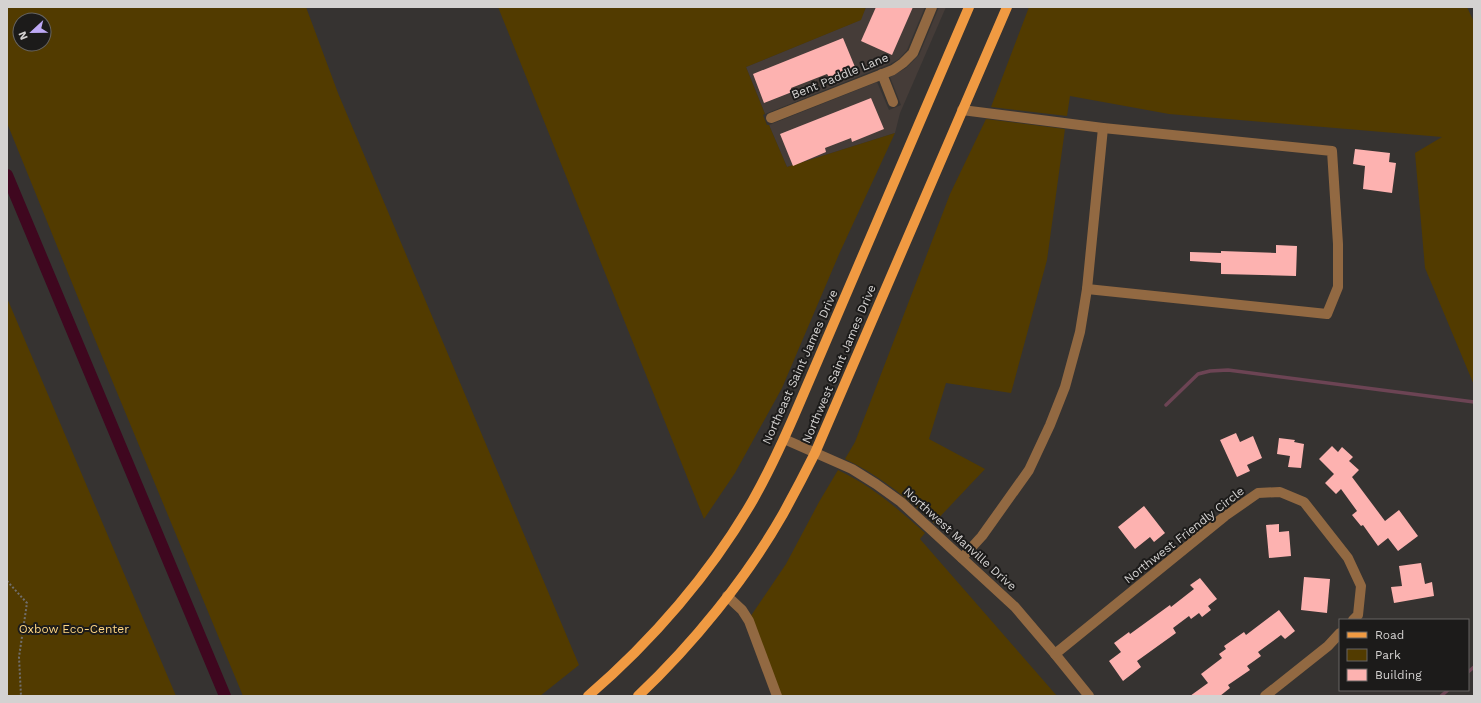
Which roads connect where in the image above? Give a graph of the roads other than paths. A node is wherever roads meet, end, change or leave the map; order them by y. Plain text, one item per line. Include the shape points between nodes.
1 (932, 7) edge
2 (969, 7) edge
3 (1007, 7) edge
4 (882, 74) junction
5 (893, 102) dead end
6 (962, 110) junction
7 (771, 118) dead end
8 (1103, 128) junction
9 (1087, 289) junction
10 (784, 439) junction
11 (815, 452) junction
12 (962, 558) junction
13 (727, 596) junction
14 (1353, 619) edge
15 (1339, 634) edge
16 (1055, 654) junction
17 (588, 696) edge
18 (638, 696) edge
19 (776, 696) edge
20 (1088, 696) edge
21 (1265, 696) edge

1 - 4 street, Bent Paddle Lane via 913,53 893,70
2 - 10 main road, Northeast Saint James Drive
3 - 6 main road, Northwest Saint James Drive
4 - 5 street
4 - 7 street, Bent Paddle Lane
6 - 8 street
6 - 11 main road, Northwest Saint James Drive
8 - 9 street
8 - 9 street via 1332,151 1338,286 1327,314
9 - 12 street via 1080,332 1066,387 1050,426 1029,470 982,536
10 - 11 street, Northwest Manville Drive
10 - 17 main road, Northeast Saint James Drive via 753,500 692,588 638,650
11 - 12 street, Northwest Manville Drive via 852,469 901,502
11 - 13 main road, Northwest Saint James Drive via 783,515
12 - 16 street, Northwest Manville Drive via 1015,607
13 - 18 main road, Northwest Saint James Drive via 685,647
13 - 19 street via 742,610 749,621
14 - 16 street, Northwest Friendly Circle via 1358,615 1361,586 1348,558 1304,502 1280,492 1258,493 1225,516
15 - 21 street via 1328,646
16 - 20 street, Northwest Manville Drive

